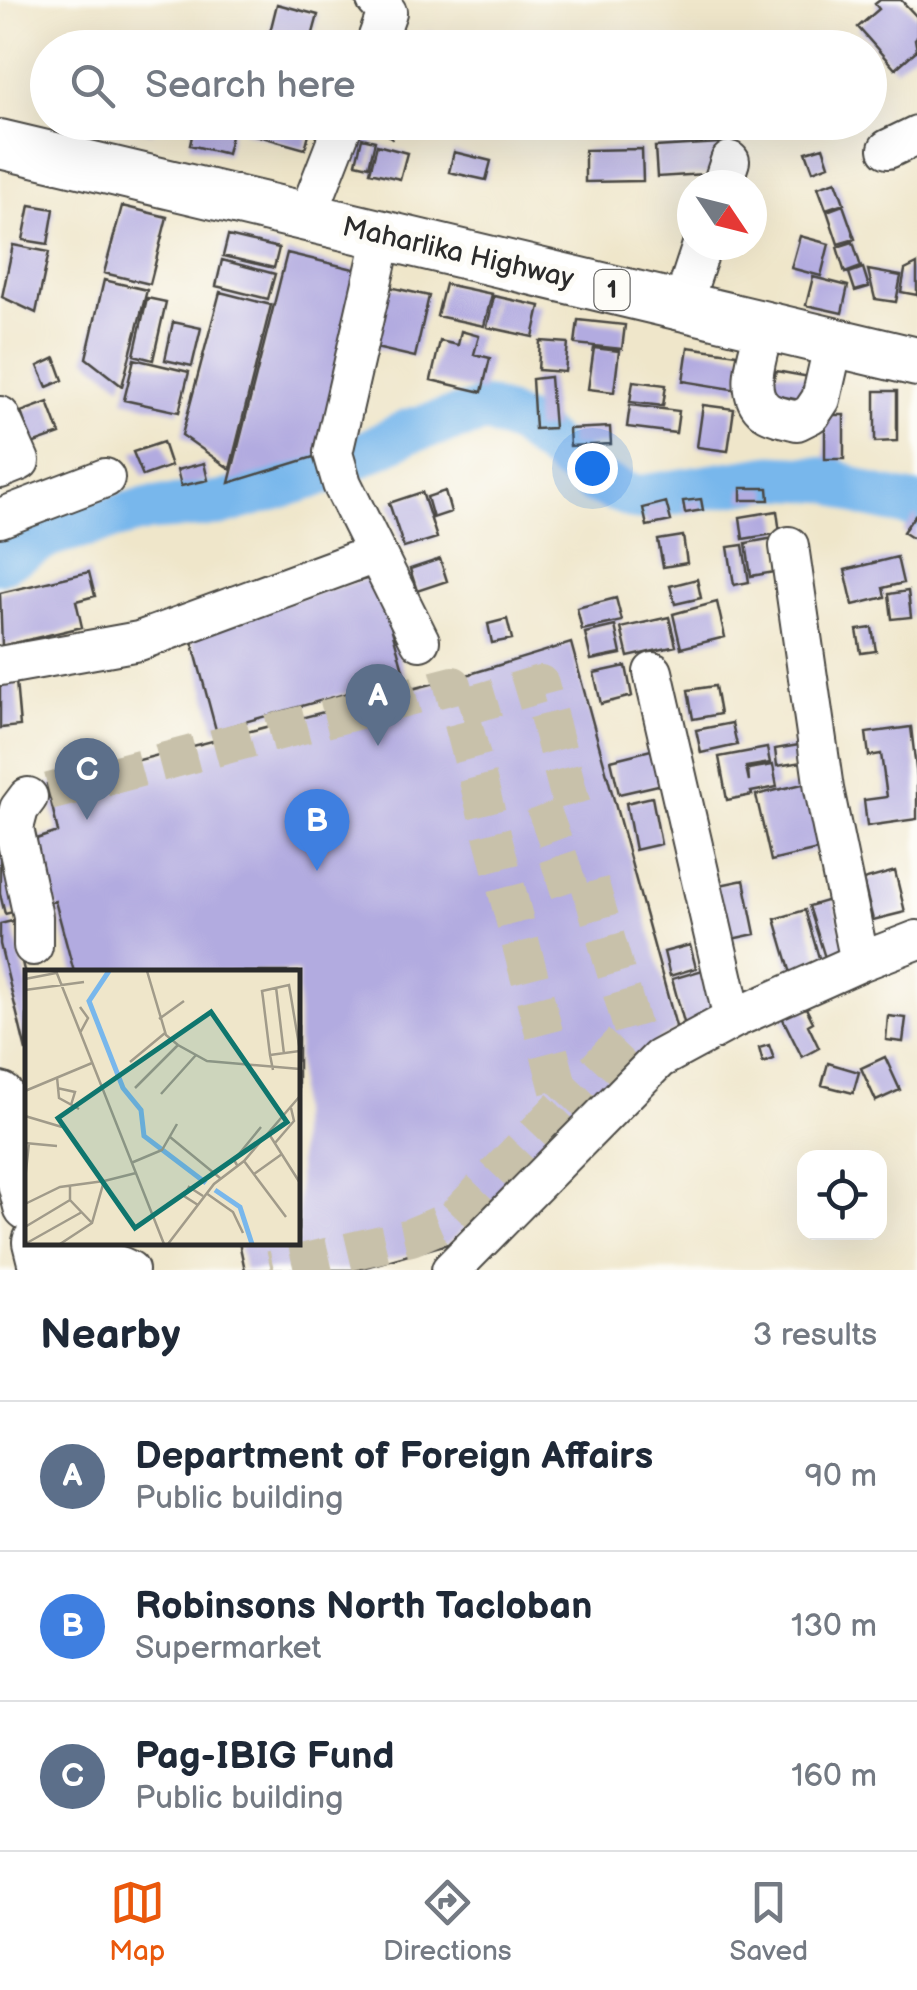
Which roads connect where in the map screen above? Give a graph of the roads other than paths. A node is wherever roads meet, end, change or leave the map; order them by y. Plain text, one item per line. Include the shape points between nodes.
1 (386, 4) edge
2 (379, 30) edge
3 (337, 140) edge
4 (0, 144) edge
5 (307, 217) junction
6 (383, 235) junction
7 (697, 260) edge
8 (682, 306) junction
9 (766, 326) junction
10 (834, 342) junction
11 (917, 362) edge
12 (0, 416) edge
13 (0, 469) edge
14 (105, 478) dead end
15 (0, 518) edge
16 (788, 546) dead end
17 (375, 554) junction
18 (420, 641) dead end
19 (0, 666) edge
20 (653, 672) dead end
21 (26, 797) edge
22 (0, 834) edge
23 (917, 940) edge
24 (36, 959) edge
25 (860, 962) junction
26 (733, 1020) junction
27 (2, 1112) edge
28 (25, 1195) edge
29 (84, 1245) edge
30 (115, 1245) edge
31 (51, 1260) edge
32 (131, 1270) edge
33 (452, 1270) edge

1 - 2 street
3 - 5 street
4 - 5 main road, Maharlika Highway / 1
5 - 6 main road, Maharlika Highway / 1
6 - 8 main road, Maharlika Highway / 1
6 - 17 street via 338,468
7 - 8 street
8 - 9 main road, Maharlika Highway / 1
9 - 10 main road, Maharlika Highway / 1
9 - 10 street via 752,385 768,414 798,421 811,414
10 - 11 main road, Maharlika Highway / 1
12 - 13 street via 20,461
14 - 15 street
16 - 25 street via 824,788
17 - 18 street
17 - 19 street via 140,641
20 - 26 street
21 - 24 street via 14,828
22 - 24 street
23 - 25 street
25 - 26 street
26 - 33 street via 659,1059
27 - 28 main road
29 - 31 street
30 - 32 street
31 - 32 street via 116,1263

